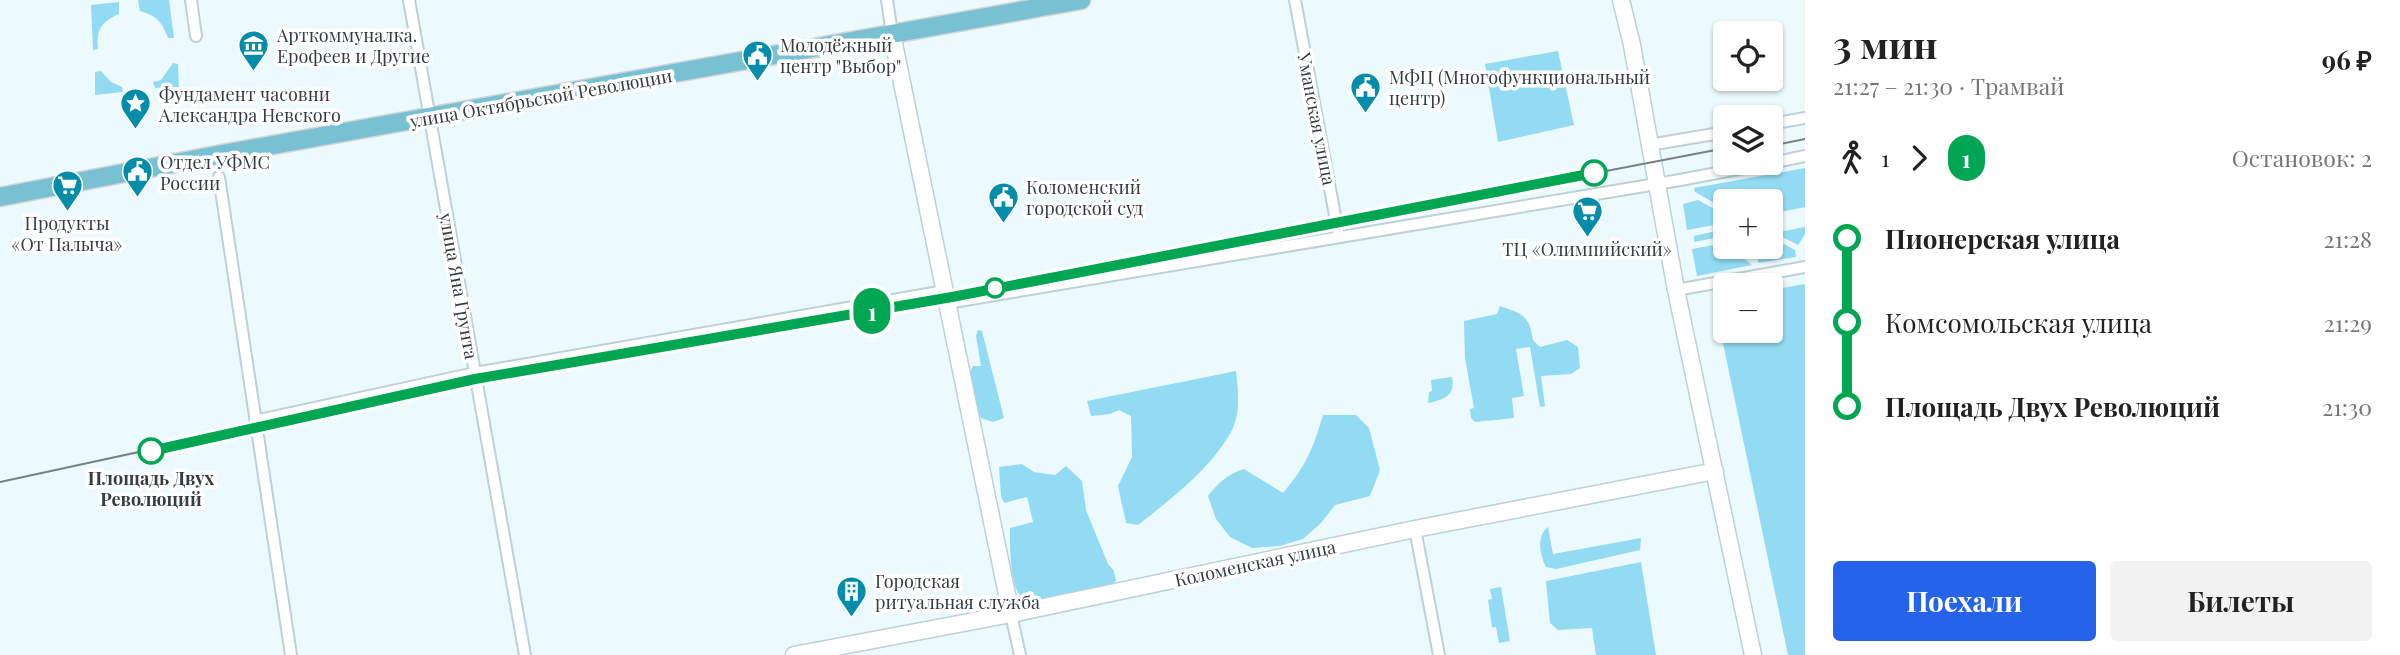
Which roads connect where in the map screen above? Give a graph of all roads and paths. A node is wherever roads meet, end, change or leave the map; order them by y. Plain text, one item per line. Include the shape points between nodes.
1 (191, 0) edge
2 (409, 0) edge
3 (887, 0) edge
4 (1082, 0) edge
5 (1295, 0) edge
6 (1621, 0) edge
7 (892, 34) junction
8 (196, 36) dead end
9 (430, 118) junction
10 (1805, 118) edge
11 (1783, 122) edge
12 (1713, 134) edge
13 (1649, 145) junction
14 (1805, 156) edge
15 (1783, 161) edge
16 (1713, 174) edge
17 (219, 177) dead end
18 (1657, 184) junction
19 (0, 197) edge
20 (1339, 237) junction
21 (1805, 267) edge
22 (1676, 290) junction
23 (946, 297) junction
24 (475, 373) junction
25 (255, 421) junction
26 (1716, 471) junction
27 (1415, 529) junction
28 (1011, 614) junction
29 (291, 655) edge
30 (525, 655) edge
31 (794, 655) edge
32 (1020, 655) edge
33 (1439, 655) edge
34 (1753, 655) edge

1 - 8 street
2 - 9 street, улица Яна Грунта
3 - 7 street
4 - 7 main road, улица Октябрьской Революции
5 - 20 street, Уманская улица
6 - 13 street
7 - 9 main road, улица Октябрьской Революции
7 - 23 street
9 - 19 main road, улица Октябрьской Революции
9 - 24 street, улица Яна Грунта
10 - 11 street
12 - 13 street
13 - 18 street
14 - 15 street
16 - 18 street
17 - 25 street
18 - 20 street
18 - 22 street
20 - 23 street
21 - 22 street
22 - 26 street
23 - 24 street
23 - 28 street
24 - 25 street
24 - 30 street, улица Яна Грунта
25 - 29 street
26 - 27 street, Коломенская улица
26 - 34 street
27 - 28 street, Коломенская улица
27 - 33 street
28 - 31 street, Коломенская улица
28 - 32 street

